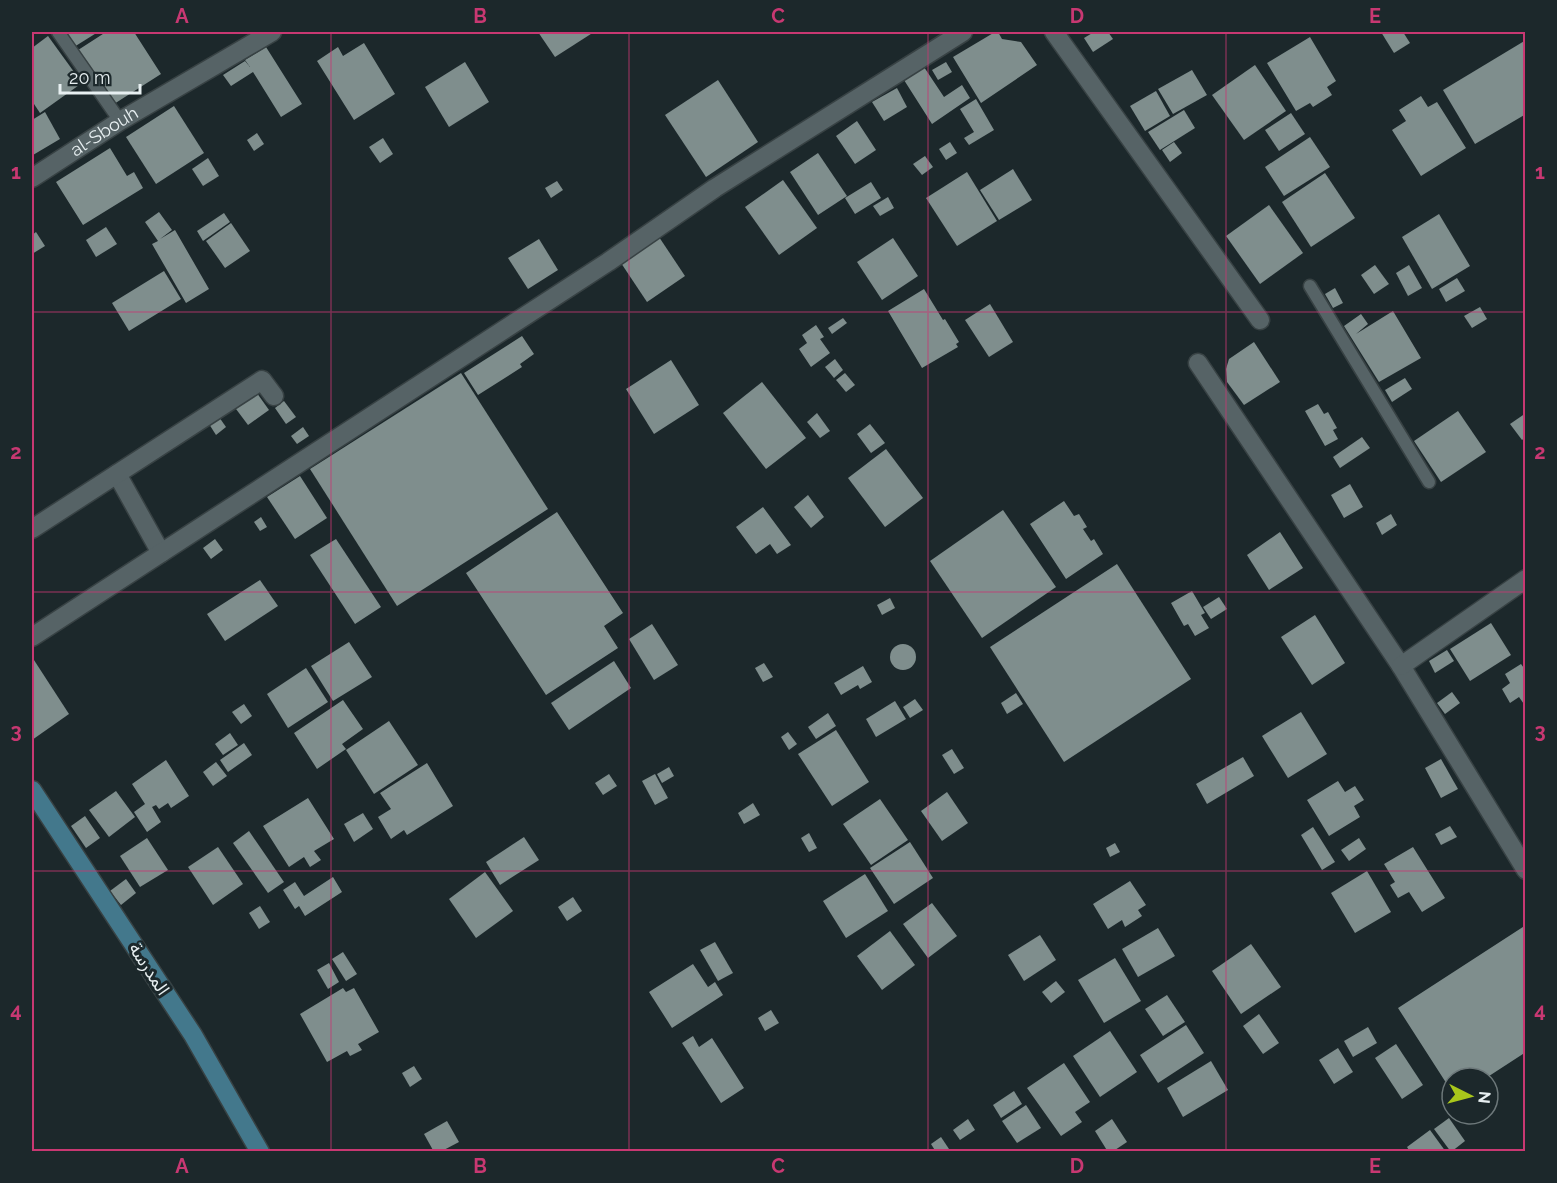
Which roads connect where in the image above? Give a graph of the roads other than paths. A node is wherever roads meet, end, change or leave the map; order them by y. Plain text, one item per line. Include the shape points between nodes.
1 (58, 32) edge
2 (272, 32) edge
3 (963, 32) edge
4 (1054, 32) edge
5 (120, 122) junction
6 (32, 178) edge
7 (1310, 286) dead end
8 (1260, 320) dead end
9 (1198, 363) dead end
10 (274, 396) dead end
11 (117, 474) junction
12 (1429, 482) dead end
13 (32, 529) edge
14 (161, 553) junction
15 (1526, 579) edge
16 (32, 637) edge
17 (1401, 666) junction
18 (32, 790) edge
19 (1526, 870) edge
20 (260, 1152) edge

1 - 5 lane
2 - 5 street, al-Sbouh
3 - 14 street via 715,188
4 - 8 street
5 - 6 street, al-Sbouh
7 - 12 lane
9 - 17 street
10 - 11 street via 262,380
11 - 13 street
11 - 14 street
14 - 16 street
15 - 17 street
17 - 19 street
18 - 20 street, المدرسة via 193,1035

